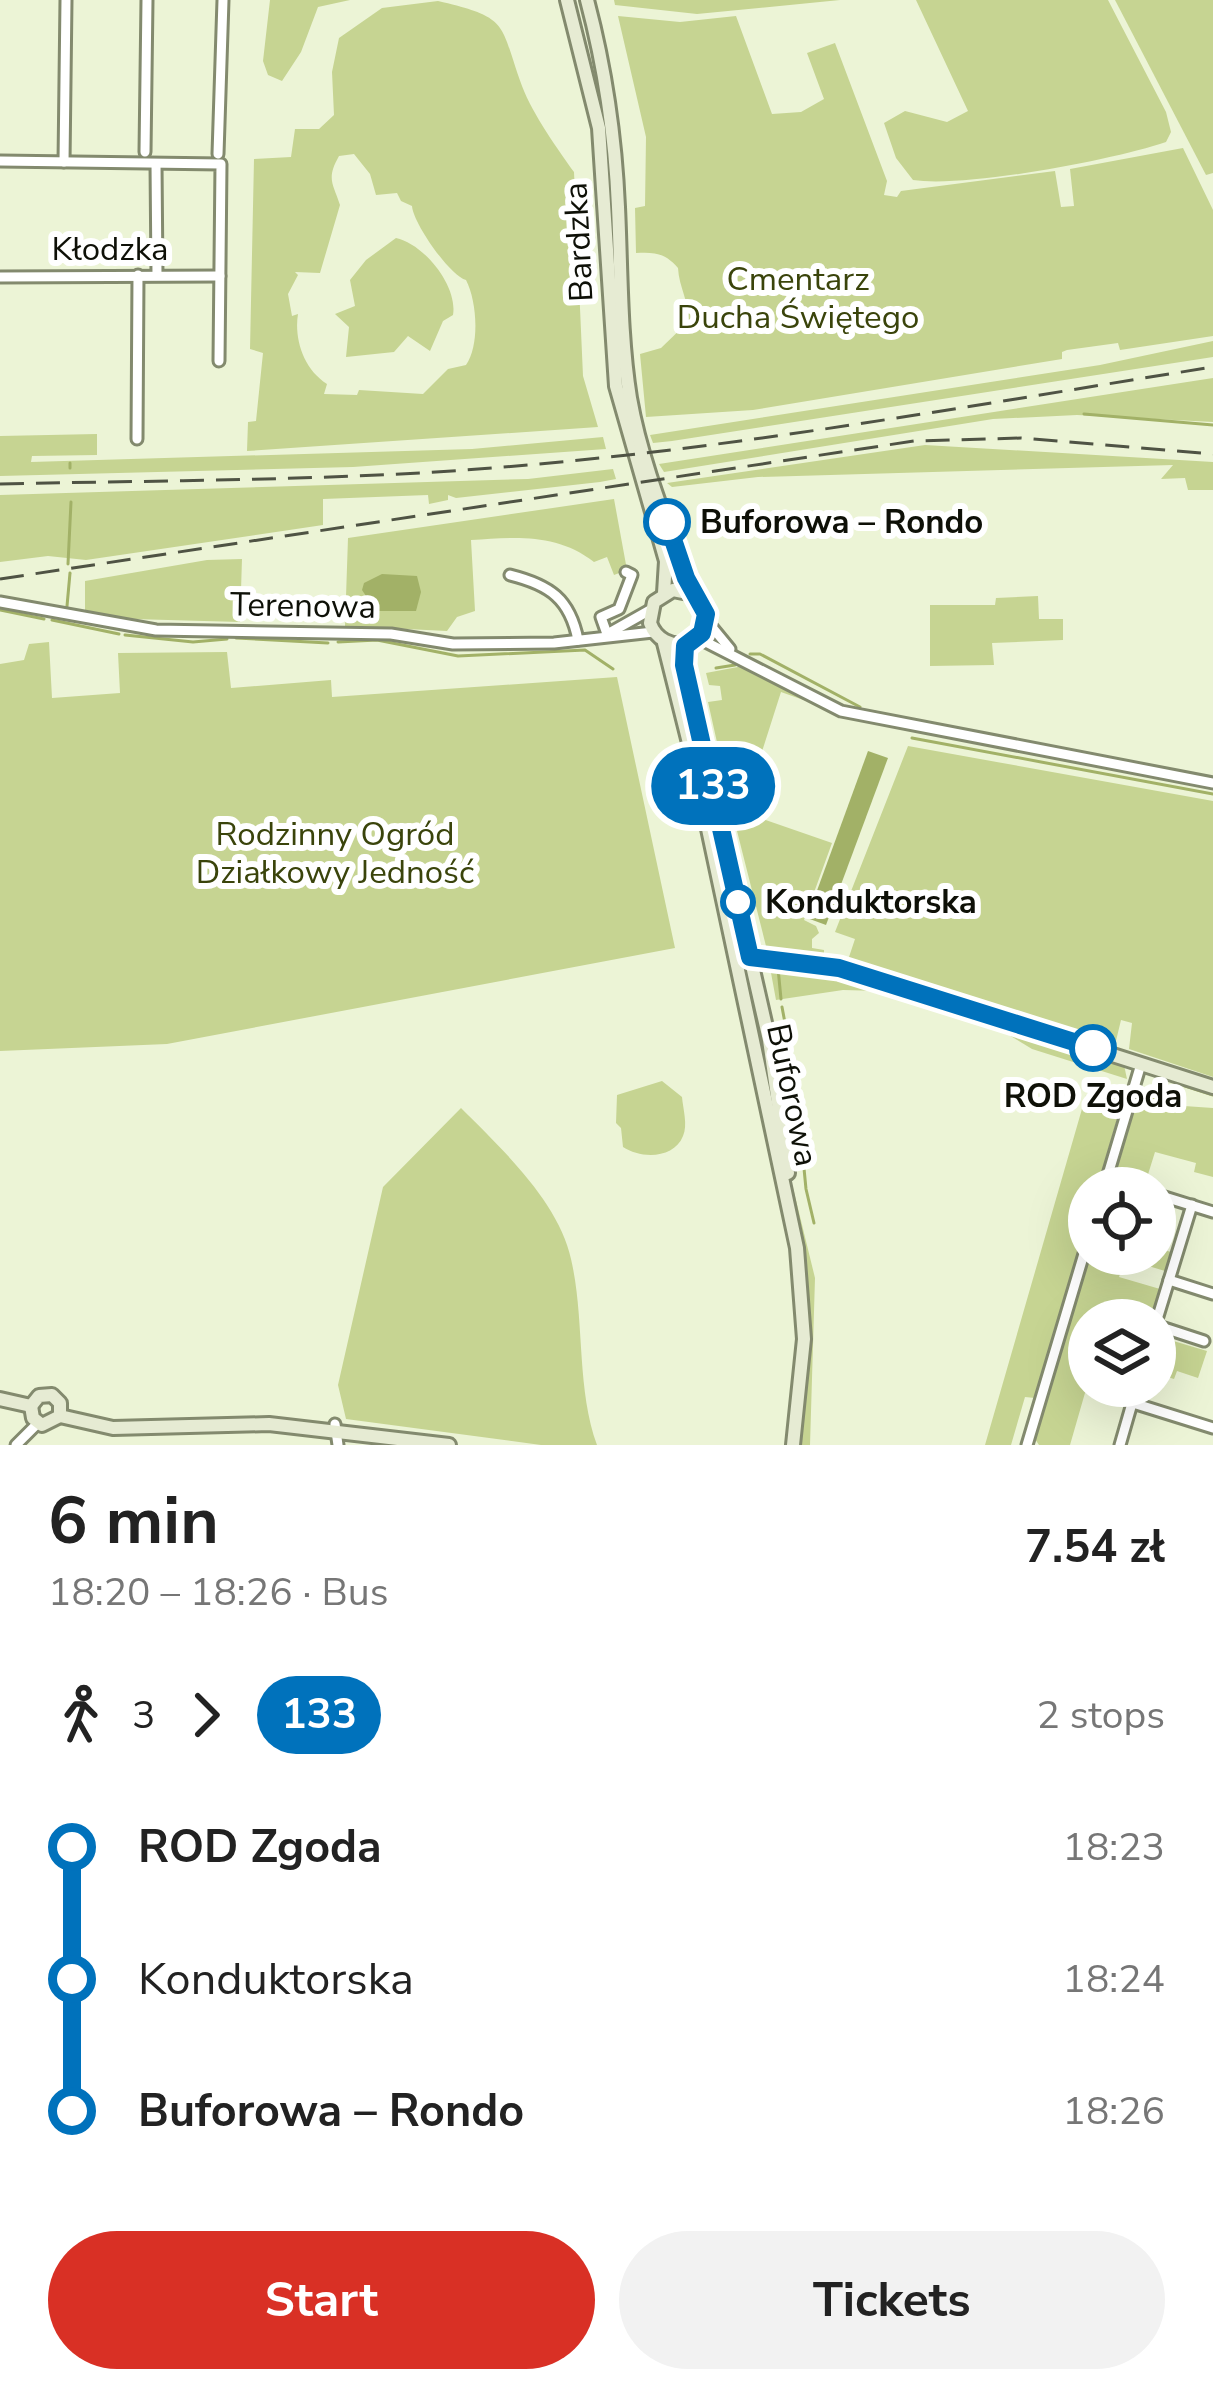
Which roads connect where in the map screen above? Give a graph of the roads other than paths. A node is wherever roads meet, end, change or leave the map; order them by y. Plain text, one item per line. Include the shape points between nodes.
1 (66, 0) edge
2 (147, 0) edge
3 (223, 0) edge
4 (567, 0) edge
5 (587, 0) edge
6 (145, 152) dead end
7 (218, 154) dead end
8 (0, 161) edge
9 (64, 162) junction
10 (156, 164) junction
11 (138, 275) junction
12 (157, 275) junction
13 (220, 276) junction
14 (0, 278) edge
15 (219, 361) dead end
16 (137, 439) dead end
17 (646, 476) junction
18 (626, 572) dead end
19 (510, 575) dead end
20 (664, 593) junction
21 (693, 594) junction
22 (0, 602) edge
23 (650, 610) junction
24 (706, 620) junction
25 (652, 632) junction
26 (607, 634) junction
27 (578, 640) junction
28 (692, 642) junction
29 (664, 643) junction
30 (734, 653) junction
31 (1213, 783) edge
32 (734, 950) junction
33 (750, 957) junction
34 (738, 969) junction
35 (1141, 1064) junction
36 (1213, 1087) edge
37 (1110, 1167) edge
38 (1176, 1200) edge
39 (1192, 1205) junction
40 (790, 1207) junction
41 (1213, 1212) edge
42 (1078, 1275) edge
43 (1169, 1280) junction
44 (1213, 1294) edge
45 (1163, 1299) edge
46 (1176, 1332) edge
47 (1204, 1341) dead end
48 (0, 1399) edge
49 (31, 1406) junction
50 (1131, 1407) edge
51 (1146, 1407) edge
52 (60, 1417) junction
53 (38, 1423) junction
54 (335, 1427) junction
55 (1213, 1427) edge
56 (16, 1445) edge
57 (338, 1445) edge
58 (449, 1445) edge
59 (793, 1445) edge
60 (1027, 1445) edge
61 (1120, 1445) edge

1 - 9 street
2 - 6 street
3 - 7 street
4 - 17 main road, Bardzka via 596,114 613,366
5 - 17 main road, Bardzka via 616,167 627,375
8 - 9 street
9 - 10 street
10 - 12 street
10 - 13 street via 221,164
11 - 12 street, Kłodzka
11 - 14 street, Kłodzka
11 - 16 street
12 - 13 street, Kłodzka
13 - 15 street
17 - 20 main road via 666,561
17 - 21 main road
18 - 26 street via 632,575 619,609 601,617
19 - 27 street via 562,597
20 - 21 main road
20 - 23 main road
21 - 24 main road
22 - 27 street, Terenowa via 156,630 343,632 472,645
23 - 25 main road
23 - 26 street, Terenowa
24 - 28 main road
24 - 30 street
25 - 26 street, Terenowa
25 - 29 main road
26 - 27 street, Terenowa
28 - 29 main road
28 - 30 street
28 - 33 main road, Buforowa via 685,672
29 - 32 main road, Buforowa
30 - 31 street via 841,711
32 - 33 main road
32 - 34 main road, Buforowa
33 - 34 main road
33 - 35 main road via 856,973
33 - 40 main road, Buforowa via 778,1084
34 - 40 main road, Buforowa
35 - 36 main road
35 - 37 street
38 - 39 street
39 - 41 street
39 - 43 street
40 - 59 main road, Buforowa via 805,1339
42 - 60 street
43 - 44 street
43 - 45 street
46 - 47 street
48 - 49 main road
49 - 52 main road via 48,1394 60,1402
49 - 53 main road
50 - 61 street
51 - 55 street
52 - 53 main road
52 - 54 main road via 113,1429
53 - 56 street
54 - 57 street
54 - 58 main road

